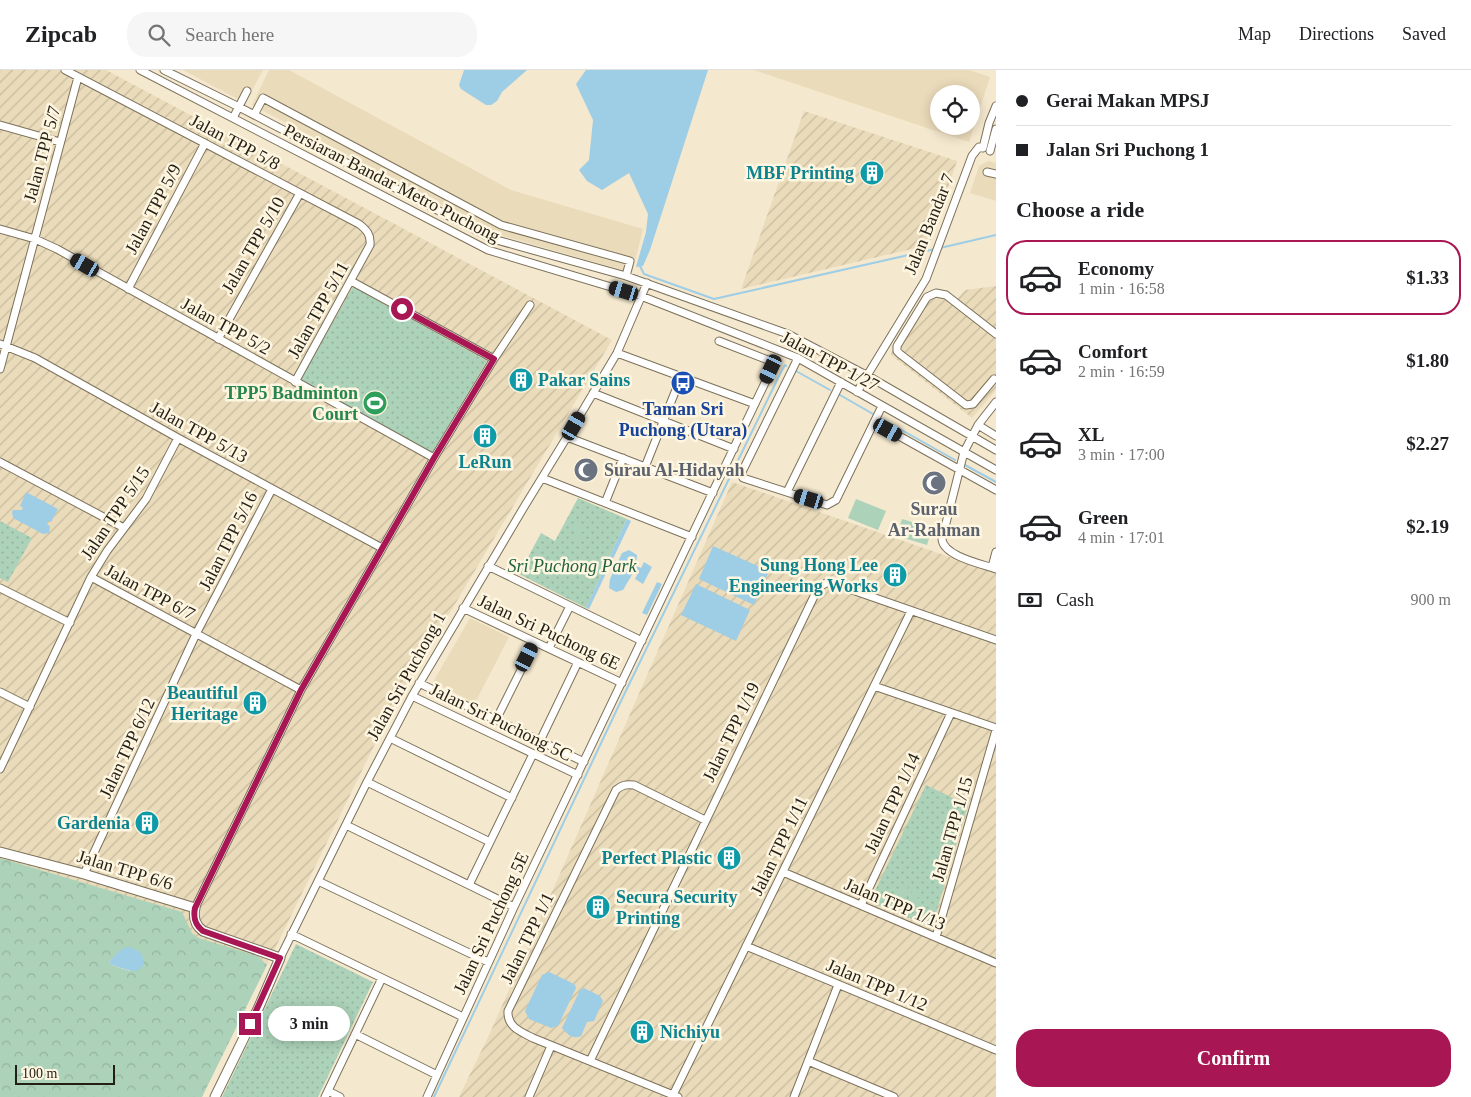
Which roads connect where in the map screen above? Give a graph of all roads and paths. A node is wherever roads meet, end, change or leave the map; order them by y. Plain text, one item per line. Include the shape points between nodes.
1 (65, 70) edge
2 (140, 70) edge
3 (164, 70) edge
4 (78, 77) junction
5 (247, 91) dead end
6 (996, 106) edge
7 (239, 107) junction
8 (254, 115) junction
9 (233, 118) junction
10 (0, 125) edge
11 (996, 129) edge
12 (60, 142) junction
13 (205, 144) junction
14 (990, 150) edge
15 (987, 172) dead end
16 (996, 174) edge
17 (300, 193) junction
18 (0, 229) edge
19 (34, 239) junction
20 (366, 253) joint
21 (626, 276) junction
22 (351, 281) junction
23 (647, 283) junction
24 (128, 289) junction
25 (642, 296) junction
26 (530, 305) dead end
27 (996, 334) edge
28 (218, 339) junction
29 (719, 341) dead end
30 (3, 345) edge
31 (617, 352) junction
32 (798, 358) junction
33 (494, 359) junction
34 (0, 369) edge
35 (868, 376) junction
36 (681, 377) junction
37 (994, 378) dead end
38 (295, 382) junction
39 (841, 382) junction
40 (858, 392) junction
41 (593, 393) junction
42 (996, 402) edge
43 (755, 404) junction
44 (882, 406) junction
45 (664, 421) junction
46 (874, 422) junction
47 (978, 426) junction
48 (971, 436) junction
49 (996, 436) edge
50 (567, 437) junction
51 (178, 438) junction
52 (734, 449) junction
53 (996, 450) edge
54 (964, 452) junction
55 (434, 458) junction
56 (623, 458) junction
57 (0, 462) edge
58 (645, 467) junction
59 (960, 470) junction
60 (996, 470) edge
61 (542, 478) junction
62 (272, 489) junction
63 (996, 490) edge
64 (787, 492) junction
65 (714, 493) junction
66 (606, 503) junction
67 (124, 528) junction
68 (692, 537) junction
69 (382, 548) junction
70 (996, 552) edge
71 (488, 566) junction
72 (994, 568) edge
73 (91, 577) junction
74 (0, 588) edge
75 (570, 606) junction
76 (464, 608) junction
77 (911, 611) junction
78 (70, 623) junction
79 (196, 634) junction
80 (996, 640) edge
81 (642, 641) junction
82 (535, 642) junction
83 (549, 648) junction
84 (578, 662) junction
85 (622, 682) junction
86 (419, 684) junction
87 (874, 686) junction
88 (301, 690) junction
89 (0, 692) edge
90 (412, 696) junction
91 (30, 707) junction
92 (951, 713) junction
93 (496, 720) junction
94 (996, 729) edge
95 (390, 738) junction
96 (540, 741) junction
97 (533, 754) junction
98 (584, 762) junction
99 (0, 769) edge
100 (578, 775) junction
101 (367, 782) junction
102 (512, 798) junction
103 (706, 820) junction
104 (346, 825) junction
105 (490, 842) junction
106 (0, 852) edge
107 (783, 872) junction
108 (84, 874) junction
109 (318, 881) junction
110 (469, 885) junction
111 (861, 905) junction
112 (514, 907) junction
113 (195, 908) junction
114 (292, 934) junction
115 (936, 937) junction
116 (746, 946) junction
117 (280, 958) junction
118 (488, 962) junction
119 (996, 963) edge
120 (382, 978) junction
121 (838, 985) junction
122 (463, 1017) junction
123 (355, 1034) junction
124 (551, 1046) junction
125 (996, 1050) edge
126 (590, 1061) junction
127 (808, 1061) junction
128 (437, 1075) junction
129 (326, 1094) edge
130 (676, 1096) edge
131 (215, 1097) edge
132 (340, 1097) edge
133 (427, 1097) edge
134 (529, 1097) edge
135 (794, 1097) edge
136 (894, 1097) edge

1 - 4 street, Jalan TPP 5/8
2 - 9 street, Persiaran Bandar Metro Puchong
3 - 7 street, Persiaran Bandar Metro Puchong
4 - 12 street, Jalan TPP 5/7
4 - 13 street, Jalan TPP 5/8
5 - 7 street
6 - 14 street via 989,123
7 - 8 street, Persiaran Bandar Metro Puchong
7 - 9 street
8 - 21 street, Persiaran Bandar Metro Puchong via 493,239
8 - 21 street via 263,98 501,224 630,261
9 - 25 street, Persiaran Bandar Metro Puchong via 488,250
10 - 12 street
11 - 14 street
12 - 19 street, Jalan TPP 5/7
13 - 17 street, Jalan TPP 5/8
13 - 24 street, Jalan TPP 5/9
14 - 35 street, Jalan Bandar 7 via 979,147 972,156 930,270
15 - 16 street
17 - 20 street, Jalan TPP 5/8 via 365,228 371,239
17 - 28 street, Jalan TPP 5/10
18 - 19 street, Jalan TPP 5/2
19 - 24 street, Jalan TPP 5/2
19 - 30 street, Jalan TPP 5/7
20 - 22 street, Jalan TPP 5/11
21 - 23 street, Persiaran Bandar Metro Puchong
22 - 33 street
22 - 38 street, Jalan TPP 5/11
23 - 25 street, Jalan Sri Puchong 1
23 - 35 street, Jalan TPP 1/27 via 788,334
24 - 28 street, Jalan TPP 5/2
25 - 31 street, Jalan Sri Puchong 1
25 - 32 street, Jalan TPP 1/27
26 - 33 street
27 - 37 street via 942,293 936,294 927,297 899,342 897,351 962,403 973,404
28 - 38 street, Jalan TPP 5/2
29 - 43 street, Jalan Sri Puchong 5E via 774,363
30 - 34 street, Jalan TPP 5/7
30 - 51 street, Jalan TPP 5/13 via 35,358
31 - 36 street
31 - 41 street, Jalan Sri Puchong 1
32 - 39 street, Jalan TPP 1/27
32 - 64 street via 741,474 743,478
33 - 55 street
35 - 40 street, Jalan Bandar 7
35 - 48 street, Jalan TPP 1/27
36 - 43 street
36 - 45 street
38 - 55 street, Jalan TPP 5/2
39 - 40 street, Jalan TPP 1/27
39 - 64 street
40 - 44 street, Jalan TPP 1/27
41 - 45 street
41 - 50 street, Jalan Sri Puchong 1
42 - 47 street
43 - 52 street, Jalan Sri Puchong 5E
44 - 46 street
44 - 54 street, Jalan TPP 1/27
45 - 52 street
45 - 58 street
46 - 59 street
46 - 64 street via 832,504
47 - 48 street
47 - 49 street
48 - 53 street, Jalan TPP 1/27
48 - 54 street
50 - 56 street
50 - 61 street, Jalan Sri Puchong 1
51 - 62 street, Jalan TPP 5/13
51 - 67 street, Jalan TPP 5/15 via 155,484
52 - 65 street, Jalan Sri Puchong 5E
54 - 59 street
54 - 60 street, Jalan TPP 1/27
55 - 69 street
56 - 58 street
56 - 66 street
57 - 67 street
58 - 65 street
59 - 63 street
59 - 72 street via 942,543 953,554
61 - 66 street
61 - 71 street, Jalan Sri Puchong 1
62 - 69 street, Jalan TPP 5/13
62 - 79 street, Jalan TPP 5/16
65 - 68 street, Jalan Sri Puchong 5E
66 - 68 street
67 - 73 street, Jalan TPP 5/15
68 - 81 street, Jalan Sri Puchong 5E
69 - 88 street
70 - 72 street
71 - 75 street
71 - 76 street, Jalan Sri Puchong 1
73 - 78 street, Jalan TPP 6/7
73 - 79 street, Jalan TPP 6/7
74 - 78 street
75 - 81 street
75 - 83 street
76 - 82 street, Jalan Sri Puchong 6E
76 - 86 street, Jalan Sri Puchong 1
77 - 80 street, Jalan TPP 1/19
77 - 87 street, Jalan TPP 1/11
77 - 103 street, Jalan TPP 1/19 via 832,583 818,588
78 - 91 street, Jalan TPP 6/7
79 - 88 street, Jalan TPP 6/7
79 - 108 street, Jalan TPP 6/12
81 - 85 street, Jalan Sri Puchong 5E
82 - 83 street, Jalan Sri Puchong 6E
82 - 93 street
83 - 84 street, Jalan Sri Puchong 6E
84 - 85 street, Jalan Sri Puchong 6E
84 - 96 street
85 - 98 street, Jalan Sri Puchong 5E
86 - 90 street, Jalan Sri Puchong 1
86 - 93 street
87 - 92 street
87 - 107 street, Jalan TPP 1/11
88 - 113 street
89 - 91 street
90 - 95 street, Jalan Sri Puchong 1
90 - 97 street, Jalan Sri Puchong 5C
91 - 99 street, Jalan TPP 6/7
92 - 94 street
92 - 111 street, Jalan TPP 1/14
93 - 96 street
94 - 115 street, Jalan TPP 1/15
95 - 101 street, Jalan Sri Puchong 1
95 - 102 street
96 - 98 street
97 - 100 street, Jalan Sri Puchong 5C
97 - 102 street
98 - 100 street, Jalan Sri Puchong 5E
100 - 112 street, Jalan Sri Puchong 5E
101 - 104 street, Jalan Sri Puchong 1
101 - 105 street
102 - 105 street
103 - 124 street, Jalan TPP 1/1 via 634,785 627,784 616,790 508,1011 508,1018 515,1028
103 - 126 street, Jalan TPP 1/19
104 - 109 street, Jalan Sri Puchong 1
104 - 110 street
105 - 110 street
106 - 108 street, Jalan TPP 6/6
107 - 111 street, Jalan TPP 1/13
107 - 116 street, Jalan TPP 1/11
108 - 113 street, Jalan TPP 6/6
109 - 114 street, Jalan Sri Puchong 1
109 - 118 street
110 - 112 street
111 - 115 street, Jalan TPP 1/13
112 - 118 street, Jalan Sri Puchong 5E
113 - 117 street via 194,919 203,931
114 - 117 street, Jalan Sri Puchong 1
114 - 120 street
115 - 119 street, Jalan TPP 1/13
116 - 121 street, Jalan TPP 1/12
116 - 130 street, Jalan TPP 1/11
117 - 131 street, Jalan Sri Puchong 1
118 - 122 street, Jalan Sri Puchong 5E
120 - 122 street
120 - 123 street
121 - 125 street, Jalan TPP 1/12
121 - 127 street
122 - 128 street, Jalan Sri Puchong 5E
123 - 128 street
123 - 129 street
124 - 126 street, Jalan TPP 1/1
124 - 134 street
126 - 130 street, Jalan TPP 1/1
127 - 135 street
127 - 136 street
128 - 133 street, Jalan Sri Puchong 5E
129 - 132 street

